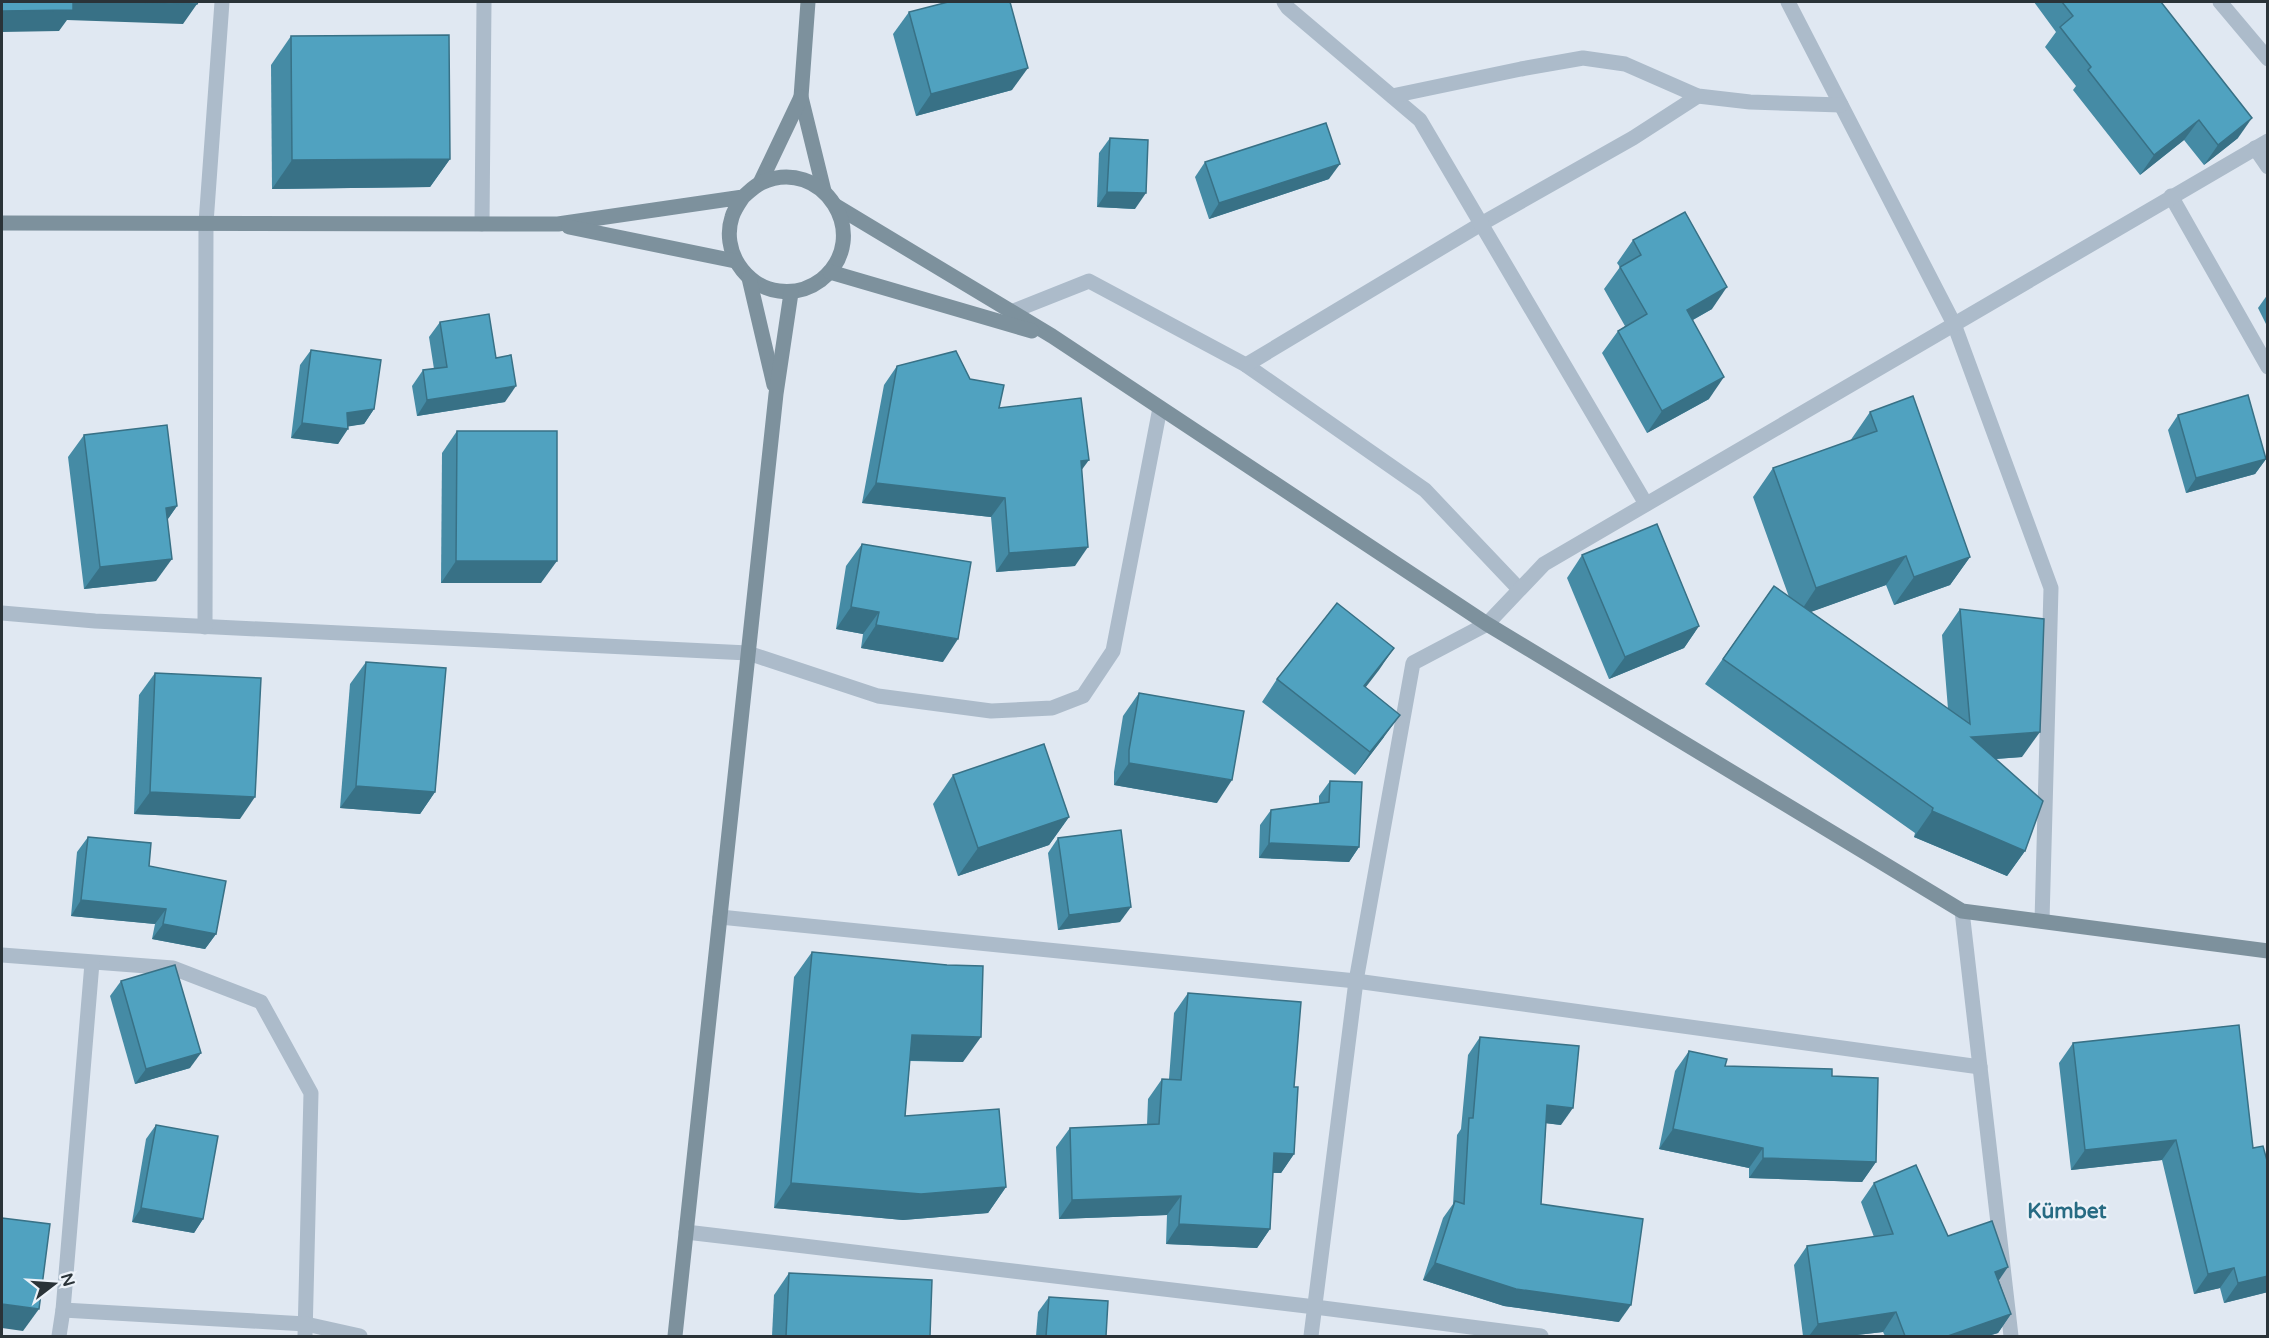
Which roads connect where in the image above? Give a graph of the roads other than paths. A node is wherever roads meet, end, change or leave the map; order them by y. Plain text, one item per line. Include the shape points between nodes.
1 (222, 2) edge
2 (483, 2) edge
3 (808, 2) edge
4 (1284, 2) edge
5 (1788, 2) edge
6 (2220, 2) edge
7 (2268, 59) edge
8 (1392, 96) junction
9 (1698, 96) junction
10 (801, 97) junction
11 (1841, 105) junction
12 (2261, 145) edge
13 (2268, 167) edge
14 (760, 183) junction
15 (824, 191) junction
16 (2171, 196) junction
17 (743, 197) junction
18 (836, 206) junction
19 (2, 223) edge
20 (206, 223) junction
21 (482, 224) junction
22 (558, 224) junction
23 (1481, 224) junction
24 (735, 261) junction
25 (830, 272) junction
26 (749, 278) junction
27 (791, 293) junction
28 (1011, 312) junction
29 (1954, 324) junction
30 (1052, 336) junction
31 (1246, 365) junction
32 (2268, 367) edge
33 (776, 394) junction
34 (1161, 408) junction
35 (1646, 504) junction
36 (1519, 590) junction
37 (2, 613) edge
38 (1487, 624) junction
39 (205, 627) junction
40 (748, 653) junction
41 (1962, 911) junction
42 (720, 917) junction
43 (2042, 921) junction
44 (2268, 951) edge
45 (2, 955) edge
46 (92, 963) junction
47 (1356, 981) junction
48 (1980, 1066) junction
49 (686, 1232) junction
50 (1315, 1307) junction
51 (63, 1310) junction
52 (306, 1330) edge
53 (59, 1336) edge
54 (360, 1336) edge
55 (675, 1336) edge
56 (1311, 1336) edge
57 (1540, 1336) edge
58 (2011, 1336) edge

1 - 20 street
2 - 21 street
3 - 10 street
4 - 8 street
5 - 11 street
6 - 7 street
8 - 9 street via 1583,58 1626,64
8 - 23 street via 1420,120
9 - 11 street
9 - 23 street via 1633,138
10 - 14 street
10 - 15 street
11 - 29 street
12 - 13 street
12 - 16 street
14 - 15 street via 783,177 804,180
14 - 17 street
15 - 18 street
16 - 29 street
16 - 32 street
17 - 22 street
17 - 24 street via 732,217 729,239
18 - 25 street via 844,228 842,252
18 - 28 street
19 - 20 street
20 - 21 street
20 - 39 street
21 - 22 street
22 - 24 street
23 - 31 street
23 - 35 street
24 - 26 street
25 - 27 street via 813,286
25 - 30 street
26 - 27 street via 769,290
26 - 33 street
27 - 33 street
28 - 30 street
28 - 31 street via 1089,281
29 - 35 street
29 - 43 street via 2051,588
30 - 34 street
31 - 36 street via 1425,490
33 - 40 street
34 - 38 street
34 - 40 street via 1113,651 1083,696 1052,708 990,711 878,696
35 - 36 street via 1544,564
36 - 38 street
37 - 39 street
38 - 41 street
38 - 47 street via 1413,663
39 - 40 street
40 - 42 street
41 - 43 street
41 - 48 street
42 - 47 street
42 - 49 street
43 - 44 street
45 - 46 street
46 - 51 street
46 - 52 street via 173,968 261,1002 311,1093
47 - 48 street
47 - 50 street
48 - 58 street
49 - 50 street
49 - 55 street
50 - 56 street
50 - 57 street
51 - 52 street
51 - 53 street
52 - 54 street

